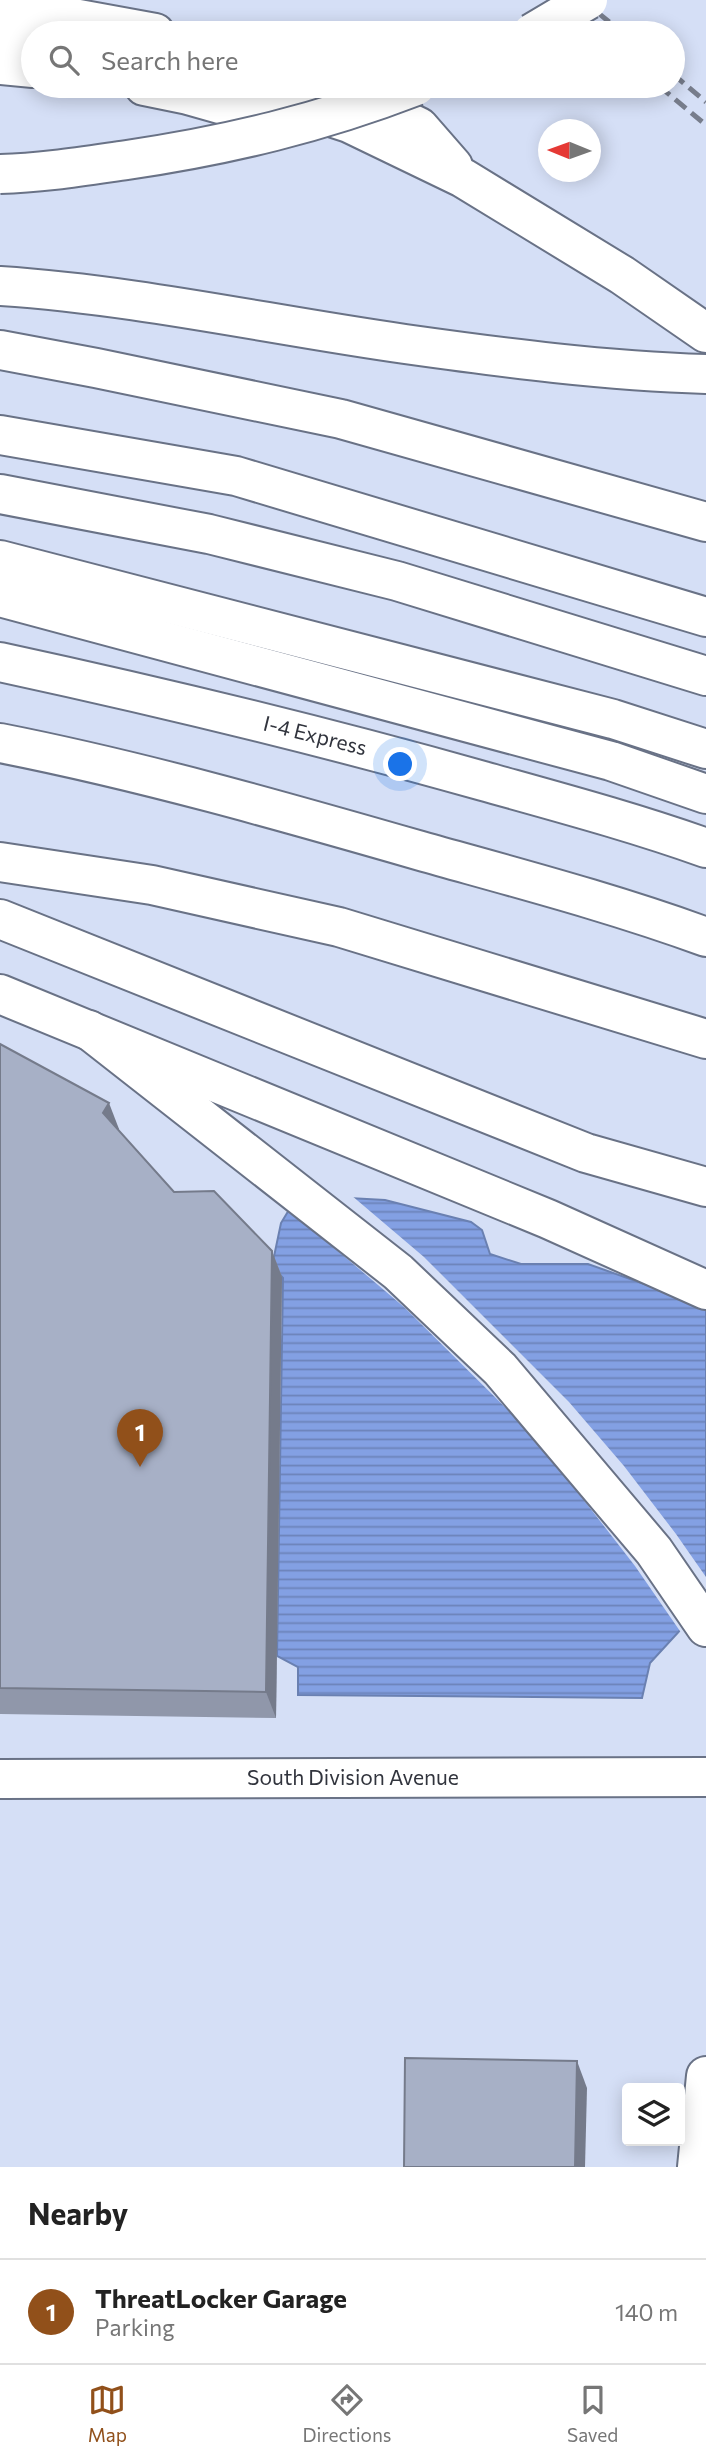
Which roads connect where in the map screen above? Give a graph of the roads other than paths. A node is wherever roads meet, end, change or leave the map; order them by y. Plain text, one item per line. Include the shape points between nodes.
1 (589, 0) edge
2 (0, 9) edge
3 (90, 21) edge
4 (553, 21) edge
5 (0, 36) edge
6 (21, 40) edge
7 (0, 65) edge
8 (21, 67) edge
9 (198, 98) edge
10 (273, 98) edge
11 (359, 98) edge
12 (386, 98) edge
13 (0, 174) edge
14 (463, 178) junction
15 (0, 286) edge
16 (706, 333) edge
17 (0, 351) edge
18 (706, 374) edge
19 (0, 435) edge
20 (0, 494) edge
21 (706, 522) edge
22 (0, 560) edge
23 (0, 597) edge
24 (706, 617) edge
25 (0, 662) edge
26 (706, 676) edge
27 (0, 743) edge
28 (706, 749) edge
29 (706, 794) edge
30 (706, 848) edge
31 (0, 862) edge
32 (0, 919) edge
33 (706, 937) edge
34 (0, 994) edge
35 (89, 1030) junction
36 (706, 1039) edge
37 (706, 1186) edge
38 (706, 1290) edge
39 (706, 1626) edge
40 (706, 1777) edge
41 (0, 1779) edge
42 (706, 2076) edge
43 (696, 2167) edge

1 - 4 main road, bridge
2 - 3 main road
5 - 6 main road
7 - 8 main road
9 - 14 main road via 277,121 403,174
10 - 14 main road via 349,123
11 - 14 main road via 419,127
12 - 13 main road, bridge via 280,131 199,149 38,173
14 - 16 main road via 622,275
15 - 18 main road via 104,296 404,344 645,372
17 - 21 main road via 341,419
19 - 24 main road via 236,475
20 - 26 main road via 209,534 397,581
22 - 28 main road via 613,719
23 - 29 main road via 611,761
25 - 30 main road, I-4 Express via 373,750
27 - 33 main road via 91,761 353,831
31 - 36 main road via 152,885 339,927
32 - 37 main road via 586,1153
34 - 35 main road
35 - 38 main road via 548,1219
35 - 39 main road via 398,1272 500,1369 653,1551
40 - 41 main road, South Division Avenue
42 - 43 main road

